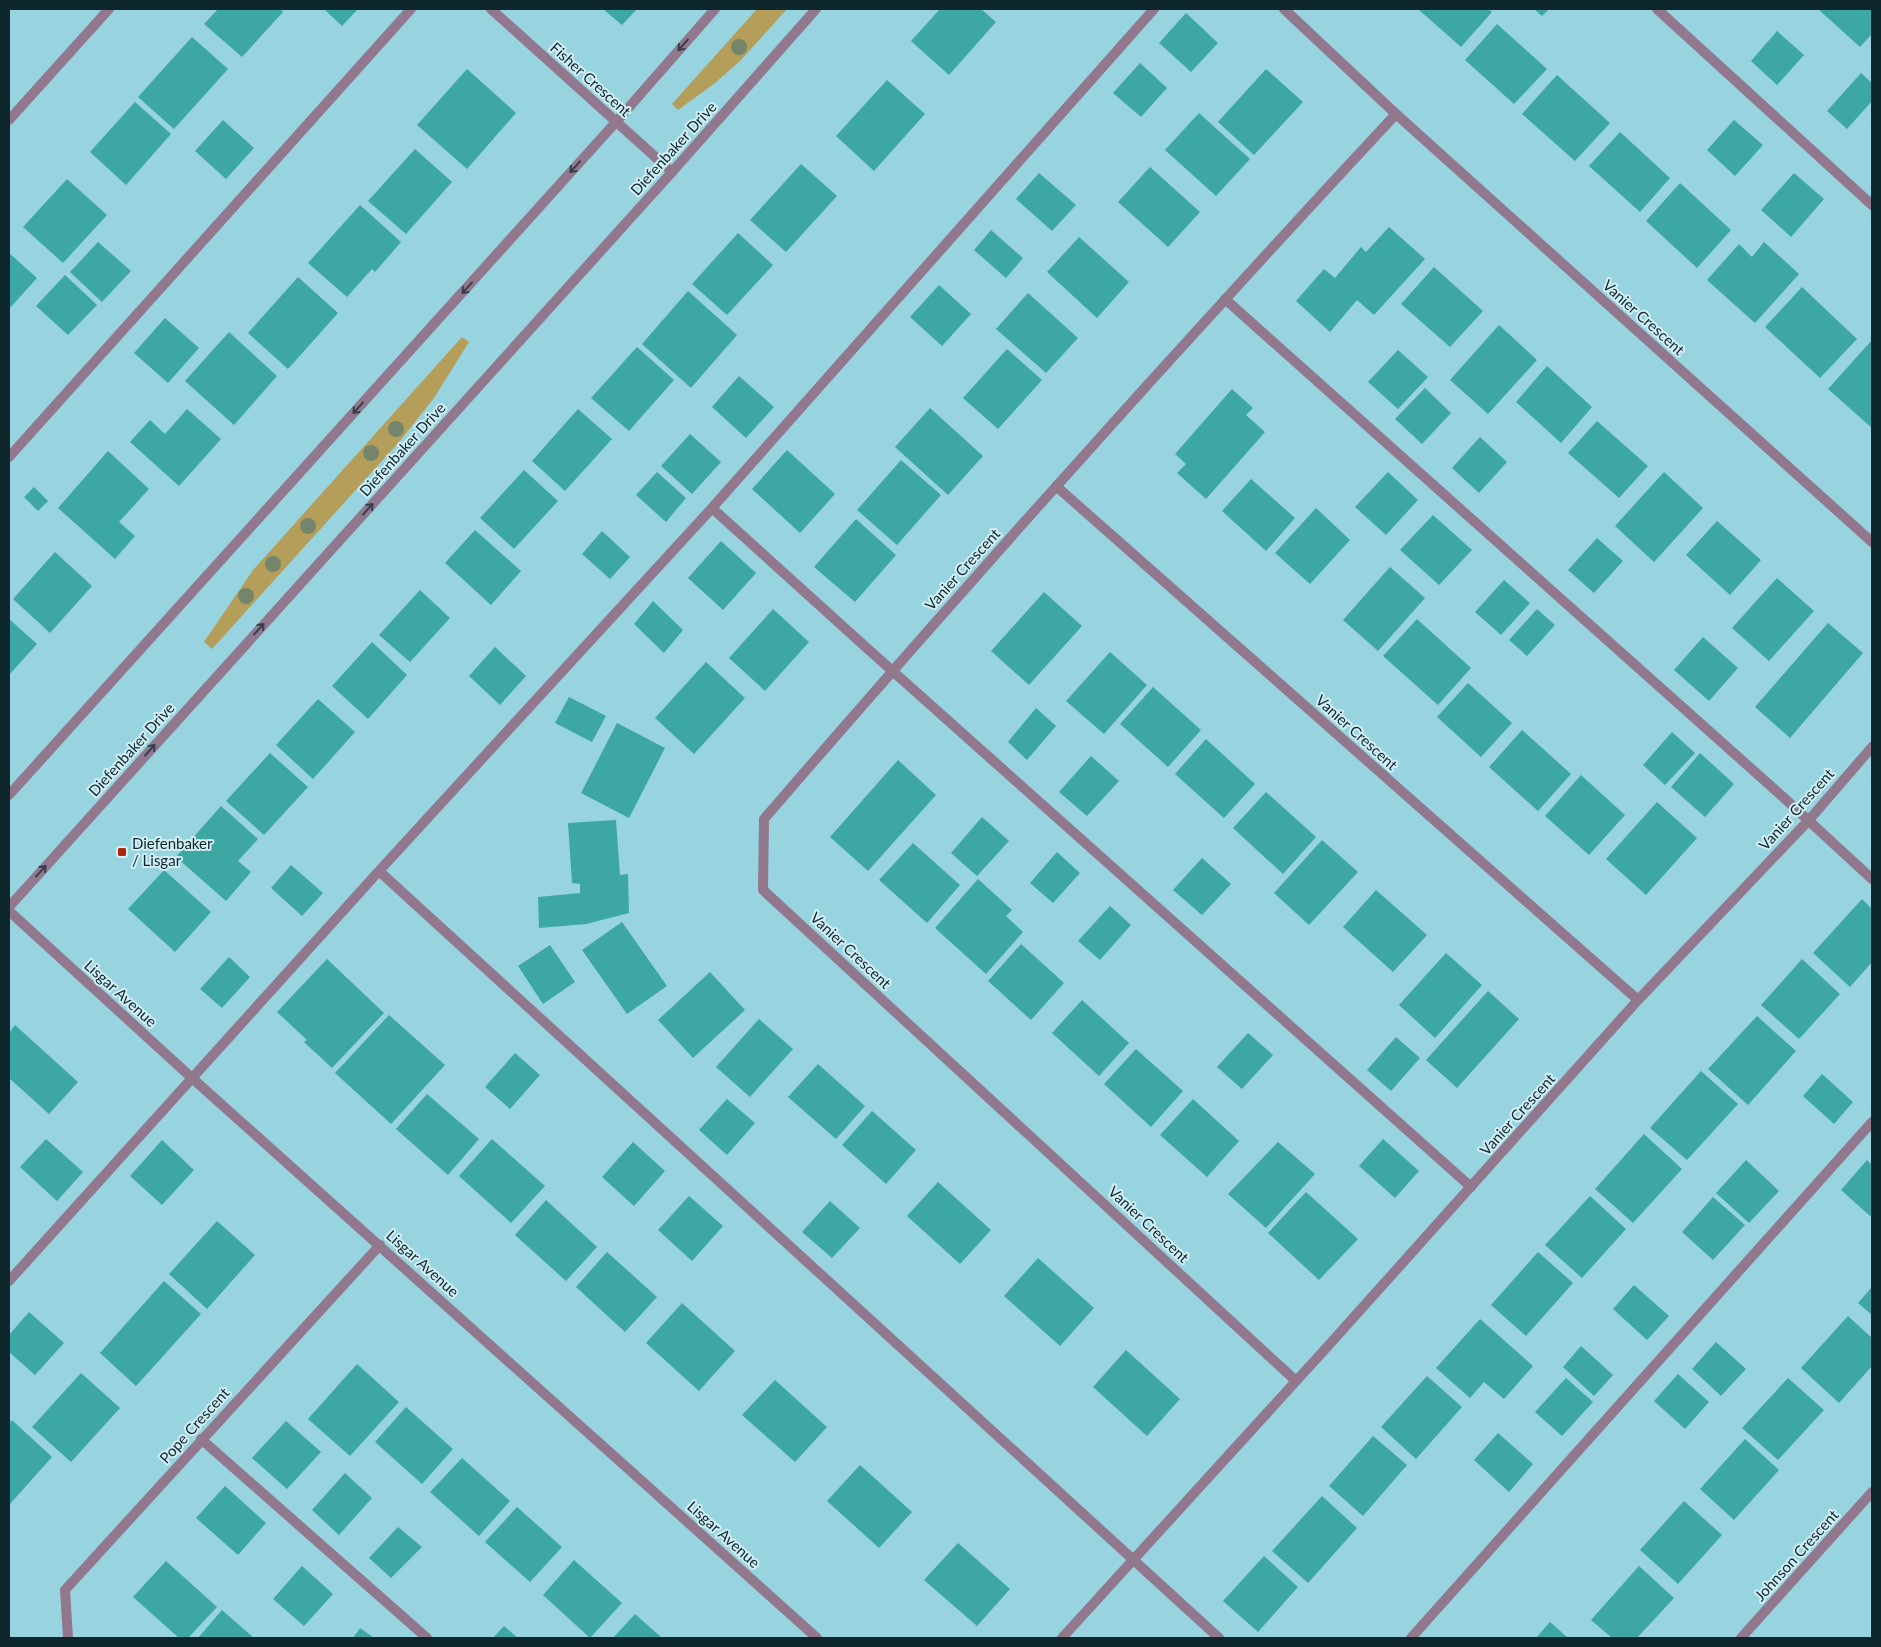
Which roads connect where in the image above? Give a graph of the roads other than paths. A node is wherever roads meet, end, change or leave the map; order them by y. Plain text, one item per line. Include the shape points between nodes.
1 (109, 9) edge
2 (411, 9) edge
3 (491, 9) edge
4 (715, 9) edge
5 (816, 9) edge
6 (1154, 9) edge
7 (1284, 9) edge
8 (1657, 9) edge
9 (1396, 114) junction
10 (9, 120) edge
11 (616, 122) junction
12 (672, 172) junction
13 (1872, 205) edge
14 (1225, 299) junction
15 (9, 457) edge
16 (1056, 486) junction
17 (712, 508) junction
18 (1872, 542) edge
19 (892, 670) junction
20 (1872, 747) edge
21 (9, 795) edge
22 (1809, 820) junction
23 (379, 871) junction
24 (1872, 879) edge
25 (9, 907) edge
26 (9, 911) edge
27 (1638, 1000) junction
28 (192, 1078) junction
29 (1872, 1122) edge
30 (1471, 1187) junction
31 (380, 1245) junction
32 (9, 1282) edge
33 (1296, 1381) junction
34 (201, 1439) junction
35 (1872, 1492) edge
36 (1132, 1560) junction
37 (68, 1638) edge
38 (427, 1638) edge
39 (817, 1638) edge
40 (1062, 1638) edge
41 (1219, 1638) edge
42 (1411, 1638) edge
43 (1741, 1638) edge

1 - 10 street
2 - 15 street
3 - 11 street, Fisher Crescent
4 -> 11 street
5 - 12 street, Diefenbaker Drive
6 - 17 street
7 - 9 street, Vanier Crescent
8 - 13 street
9 - 14 street, Vanier Crescent
9 - 18 street, Vanier Crescent
11 - 12 street, Fisher Crescent
11 -> 21 street
25 -> 12 street, Diefenbaker Drive
14 - 16 street, Vanier Crescent
14 - 22 street
16 - 19 street, Vanier Crescent
16 - 27 street, Vanier Crescent
17 - 19 street
17 - 23 street
19 - 30 street
19 - 33 street, Vanier Crescent via 764,819 763,890
20 - 22 street, Vanier Crescent
22 - 24 street
22 - 27 street, Vanier Crescent
23 - 28 street
23 - 36 street
26 - 28 street, Lisgar Avenue
27 - 30 street, Vanier Crescent
28 - 31 street, Lisgar Avenue
28 - 32 street
29 - 42 street
30 - 33 street, Vanier Crescent
31 - 34 street, Pope Crescent
31 - 39 street, Lisgar Avenue
33 - 36 street, Vanier Crescent
34 - 37 street, Pope Crescent via 65,1590
34 - 38 street
35 - 43 street, Johnson Crescent
36 - 40 street, Vanier Crescent
36 - 41 street

